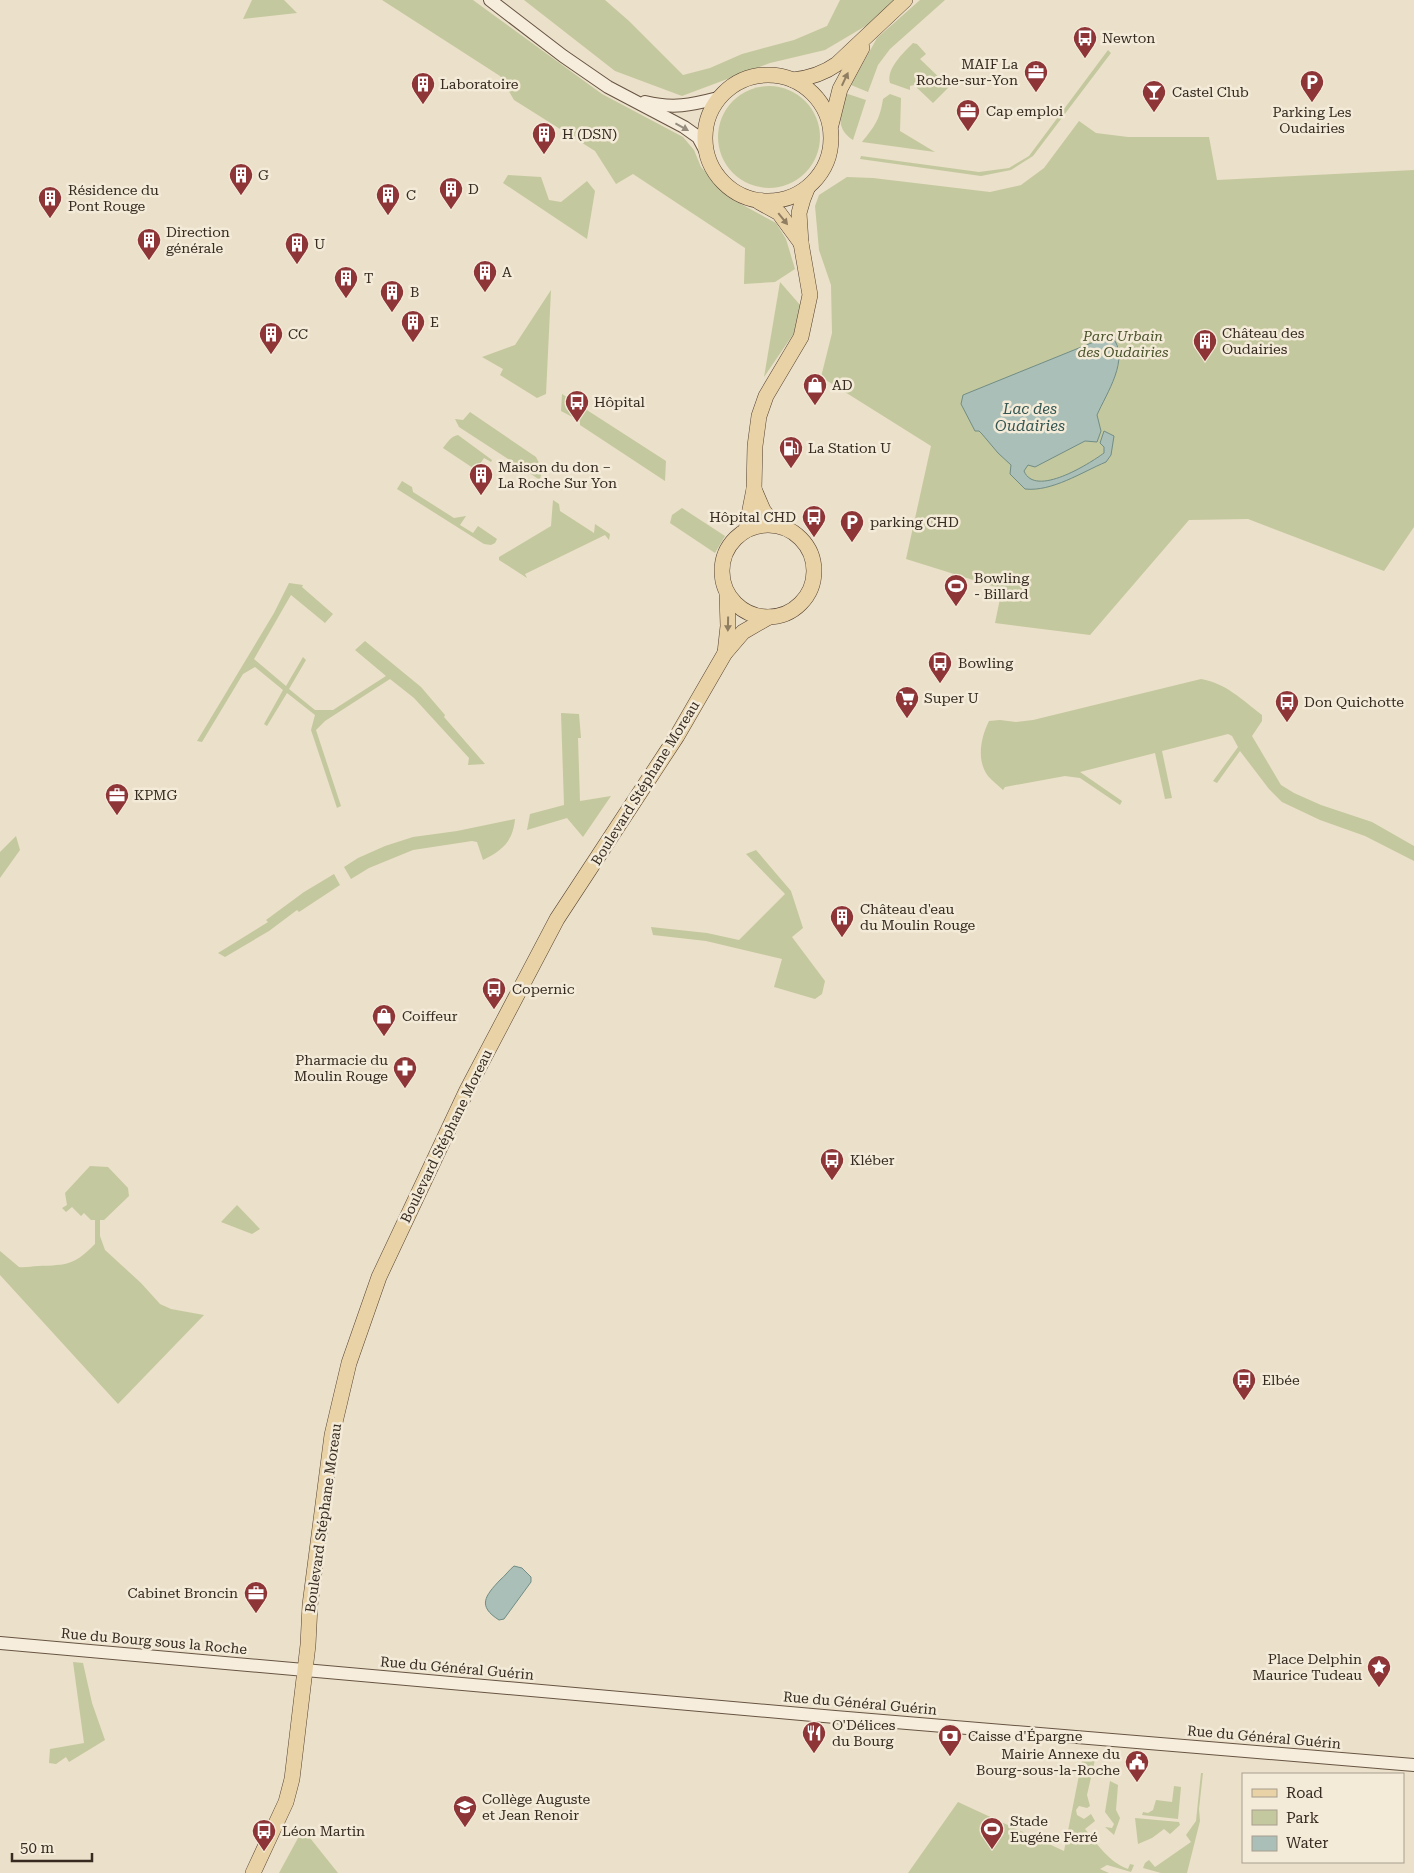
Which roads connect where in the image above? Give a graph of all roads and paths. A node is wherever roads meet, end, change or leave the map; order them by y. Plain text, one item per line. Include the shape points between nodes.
1 (490, 0) edge
2 (905, 0) edge
3 (874, 29) junction
4 (793, 80) junction
5 (623, 96) junction
6 (718, 98) junction
7 (831, 125) junction
8 (705, 150) junction
9 (808, 189) junction
10 (759, 202) junction
11 (801, 243) junction
12 (754, 489) junction
13 (747, 525) junction
14 (774, 525) junction
15 (727, 594) junction
16 (769, 617) junction
17 (725, 653) junction
18 (0, 1643) edge
19 (304, 1669) junction
20 (1414, 1765) edge
21 (254, 1873) edge

1 - 5 main road via 570,61
2 - 3 main road
3 - 4 main road via 827,71
7 -> 3 main road via 840,89
4 - 6 main road via 770,75 751,77
4 - 7 main road via 808,88 820,102
5 - 6 main road via 663,106 688,106
5 -> 8 main road via 684,127 698,137
6 - 8 main road via 707,120
7 - 9 main road via 832,148 826,166
8 - 10 main road via 712,169 734,193
9 - 10 main road via 785,200
9 - 11 main road via 799,213
10 -> 11 main road via 779,213
11 - 12 main road via 810,295 801,337 766,396 759,416
12 - 13 main road
12 - 14 main road
13 - 14 main road
13 - 15 main road via 724,555 722,575
14 - 16 main road via 788,529 800,538 814,564 808,594 798,606 784,614
15 - 16 main road via 745,611
15 -> 17 main road, Boulevard Stéphane Moreau
16 - 17 main road, Boulevard Stéphane Moreau via 743,632
17 - 19 main road, Boulevard Stéphane Moreau via 677,736 557,919 467,1090 379,1277 349,1363 332,1435
18 - 19 main road, Rue du Bourg sous la Roche
19 - 20 main road, Rue du Général Guérin
19 - 21 main road, Boulevard Stéphane Moreau via 290,1787

